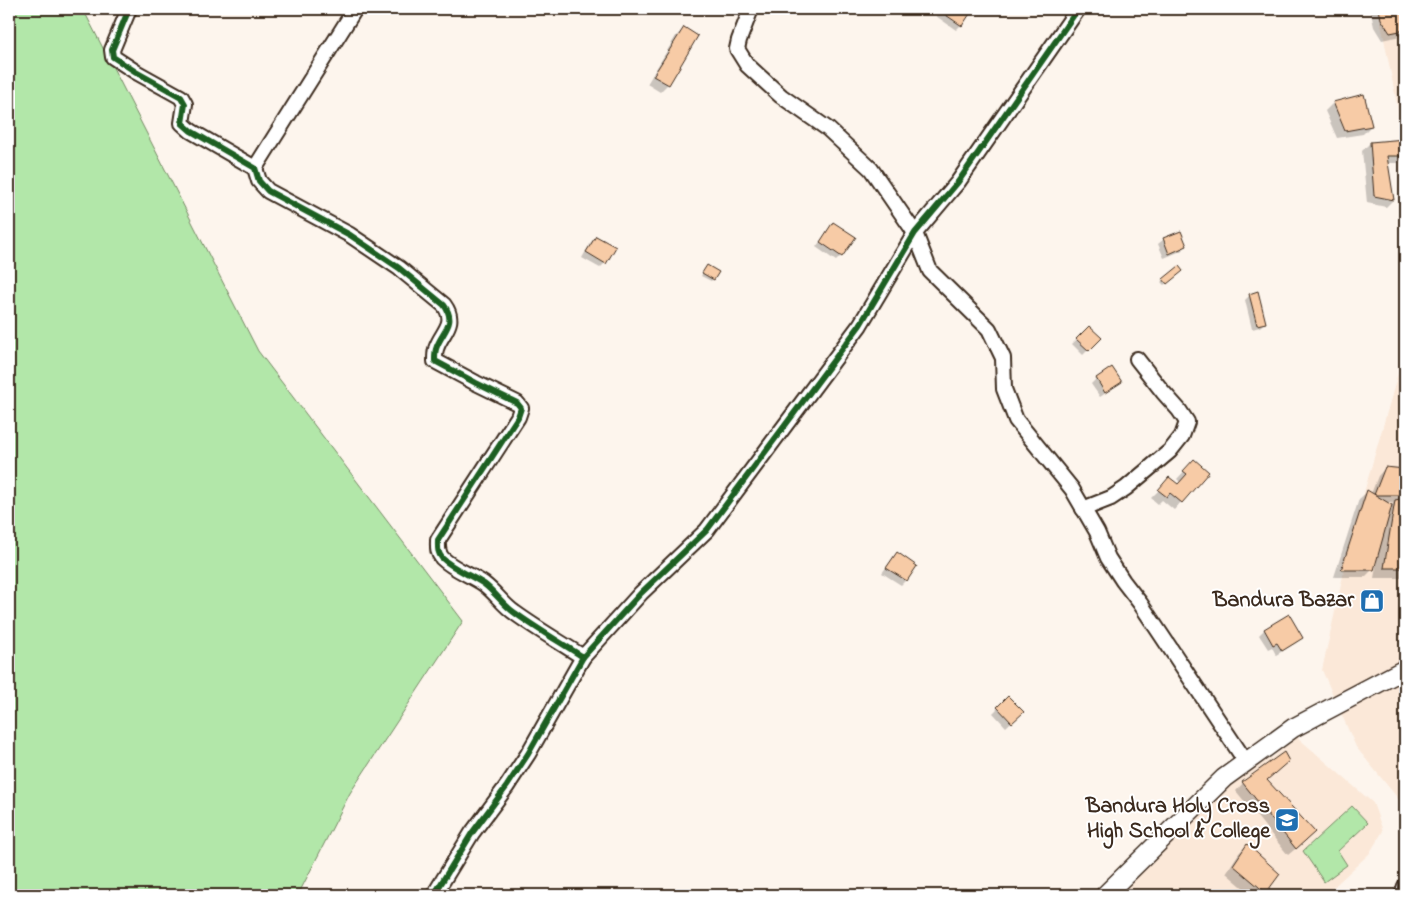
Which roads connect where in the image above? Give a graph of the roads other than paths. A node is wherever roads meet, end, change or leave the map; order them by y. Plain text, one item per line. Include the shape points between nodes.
1 (129, 9) edge
2 (355, 9) edge
3 (751, 9) edge
4 (1078, 9) edge
5 (255, 168) junction
6 (915, 233) junction
7 (1136, 359) dead end
8 (1083, 509) junction
9 (583, 657) junction
10 (1405, 669) edge
11 (1246, 762) junction
12 (1405, 886) edge
13 (434, 895) edge
14 (1105, 895) edge
15 (1402, 895) edge

1 - 5 street via 112,50 114,57 181,97 185,104 182,123
2 - 5 street
3 - 6 street via 737,49 747,65 782,96 828,129 870,169
4 - 6 street via 958,182
5 - 9 street via 259,181 268,191 350,235 399,268 444,305 449,312 448,326 435,350 435,361 521,408 438,540 438,551 448,563 490,588 515,613
6 - 8 street via 930,271 989,329 1003,358 1004,389 1016,420 1072,489
6 - 9 street via 860,326 707,530 641,593
7 - 8 street via 1187,422 1182,436 1170,451 1126,488
8 - 11 street via 1108,558
9 - 13 street via 528,754 472,833
10 - 11 street via 1293,728
11 - 14 street via 1224,778
12 - 15 street

